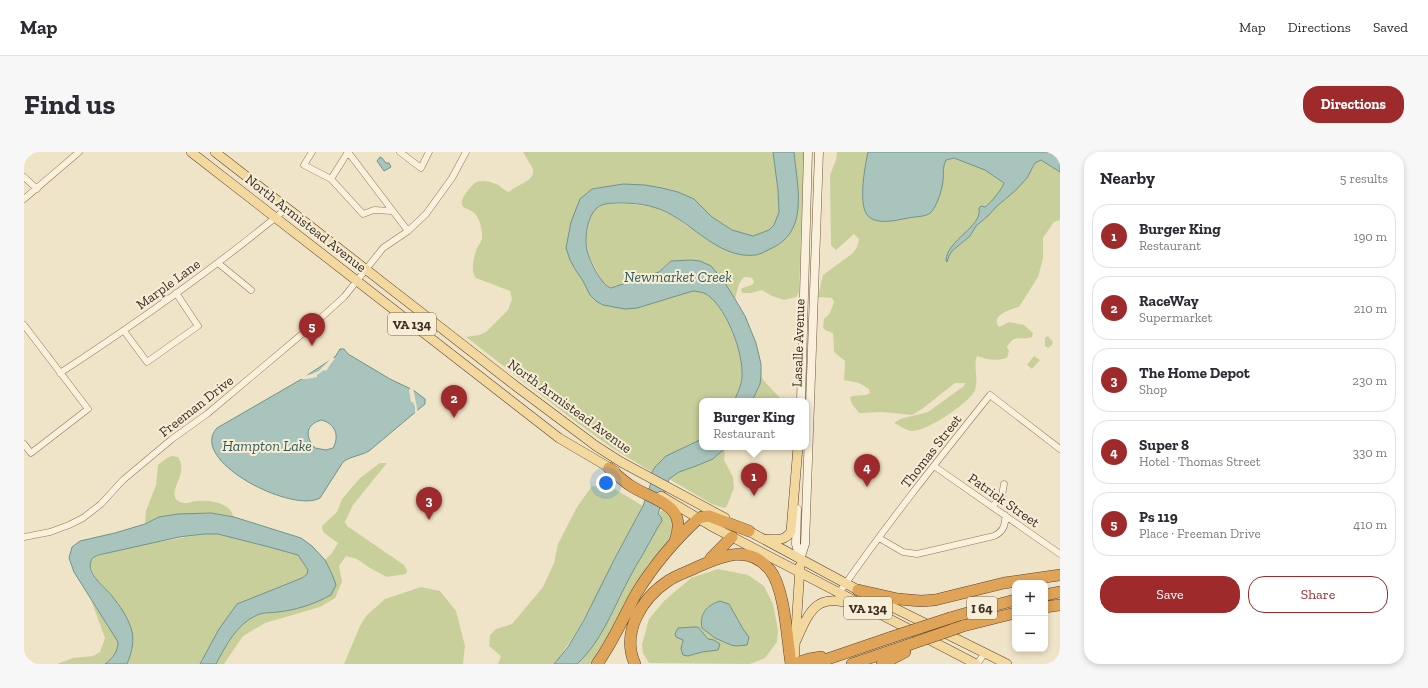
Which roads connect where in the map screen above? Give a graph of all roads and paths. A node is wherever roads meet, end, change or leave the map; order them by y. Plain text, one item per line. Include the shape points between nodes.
1 (79, 152) edge
2 (191, 152) edge
3 (215, 152) edge
4 (312, 152) edge
5 (348, 152) edge
6 (400, 152) edge
7 (429, 152) edge
8 (466, 152) edge
9 (808, 152) edge
10 (819, 152) edge
11 (24, 177) edge
12 (331, 179) junction
13 (37, 188) junction
14 (24, 199) edge
15 (287, 208) junction
16 (392, 211) junction
17 (276, 217) junction
18 (408, 231) junction
19 (218, 262) junction
20 (366, 269) junction
21 (357, 281) junction
22 (251, 290) dead end
23 (176, 293) junction
24 (24, 325) edge
25 (124, 331) junction
26 (60, 373) junction
27 (801, 398) edge
28 (809, 432) edge
29 (24, 444) edge
30 (1060, 449) edge
31 (799, 450) edge
32 (799, 450) edge
33 (808, 450) edge
34 (934, 466) junction
35 (609, 468) joint
36 (1004, 484) dead end
37 (666, 502) junction
38 (993, 506) junction
39 (1005, 515) junction
40 (699, 518) junction
41 (749, 531) junction
42 (24, 537) edge
43 (732, 537) junction
44 (762, 538) junction
45 (879, 538) junction
46 (675, 542) junction
47 (1060, 554) edge
48 (800, 559) junction
49 (708, 561) junction
50 (799, 571) junction
51 (1060, 575) edge
52 (846, 583) junction
53 (858, 590) junction
54 (1060, 592) edge
55 (840, 593) junction
56 (1048, 594) edge
57 (1012, 601) edge
58 (1060, 605) edge
59 (1048, 607) edge
60 (878, 613) junction
61 (1012, 614) edge
62 (796, 642) junction
63 (912, 646) junction
64 (986, 653) junction
65 (811, 662) edge
66 (597, 664) edge
67 (635, 664) edge
68 (791, 664) edge
69 (794, 664) edge
70 (852, 664) edge
71 (882, 664) edge
72 (977, 664) edge
73 (1007, 664) edge

1 - 13 street
2 - 17 main road, North Armistead Avenue / VA 134
3 - 15 main road, North Armistead Avenue / VA 134
4 - 12 street via 304,165
5 - 12 street
5 - 16 street
6 - 7 street via 421,168
8 - 18 street, Freeman Drive via 444,191 426,214
9 - 27 main road, Lasalle Avenue
10 - 28 main road, Lasalle Avenue
11 - 13 street
12 - 16 street via 363,214 374,210
13 - 14 street
15 - 17 street, Marple Lane
15 - 20 main road, North Armistead Avenue / VA 134
16 - 18 street
17 - 19 street, Marple Lane
17 - 21 main road, North Armistead Avenue / VA 134
18 - 20 street, Freeman Drive via 383,248
19 - 22 street
19 - 23 street, Marple Lane
20 - 21 street, Freeman Drive
20 - 41 main road, North Armistead Avenue / VA 134 via 580,434 621,462
21 - 35 main road, North Armistead Avenue / VA 134 via 559,438
21 - 42 street, Freeman Drive via 319,320 123,480 94,510 60,529
23 - 25 street, Marple Lane
23 - 25 street via 198,326 147,362
24 - 26 street
25 - 26 street, Marple Lane
26 - 29 street via 88,409 31,453
30 - 34 street, Thomas Street via 990,395
31 - 48 main road, Lasalle Avenue via 796,544
32 - 44 main road via 791,531 782,539
33 - 48 main road, Lasalle Avenue via 805,544
34 - 38 street, Patrick Street
34 - 45 street, Thomas Street
35 - 37 highway via 631,486 639,487
36 - 38 street via 1002,495
37 - 40 main road, VA 134
37 - 46 highway via 675,512 679,522
38 - 39 street, Patrick Street
39 - 45 street via 1005,522 999,534 921,554 903,552
39 - 47 street, Patrick Street
40 - 41 highway via 709,516
40 - 43 main road, VA 134
40 - 46 highway
41 - 44 main road, North Armistead Avenue / VA 134
43 - 49 highway
43 - 50 main road, VA 134
44 - 48 main road, North Armistead Avenue / VA 134
45 - 52 street, Thomas Street
46 - 66 highway via 645,581
48 - 50 main road, Lasalle Avenue
48 - 52 main road, North Armistead Avenue / VA 134
49 - 67 highway via 669,580 643,604 631,635 630,645
49 - 68 highway via 739,554 754,558 770,570 780,594
50 - 55 main road, VA 134
50 - 62 main road, Lasalle Avenue
51 - 53 highway via 1004,583 935,600 898,599
52 - 53 main road, North Armistead Avenue / VA 134
52 - 55 street, Thomas Street
53 - 64 main road, North Armistead Avenue / VA 134
54 - 56 highway
55 - 60 main road, VA 134
57 - 65 highway, I 64, bridge via 981,608 843,654
58 - 59 highway
60 - 62 main road via 844,602 825,602 810,611
60 - 72 main road, VA 134
61 - 63 highway, I 64, bridge via 963,626
62 - 69 main road, Lasalle Avenue
63 - 70 highway, I 64
63 - 71 highway
64 - 72 street
64 - 73 main road, North Armistead Avenue / VA 134
65 - 69 highway

